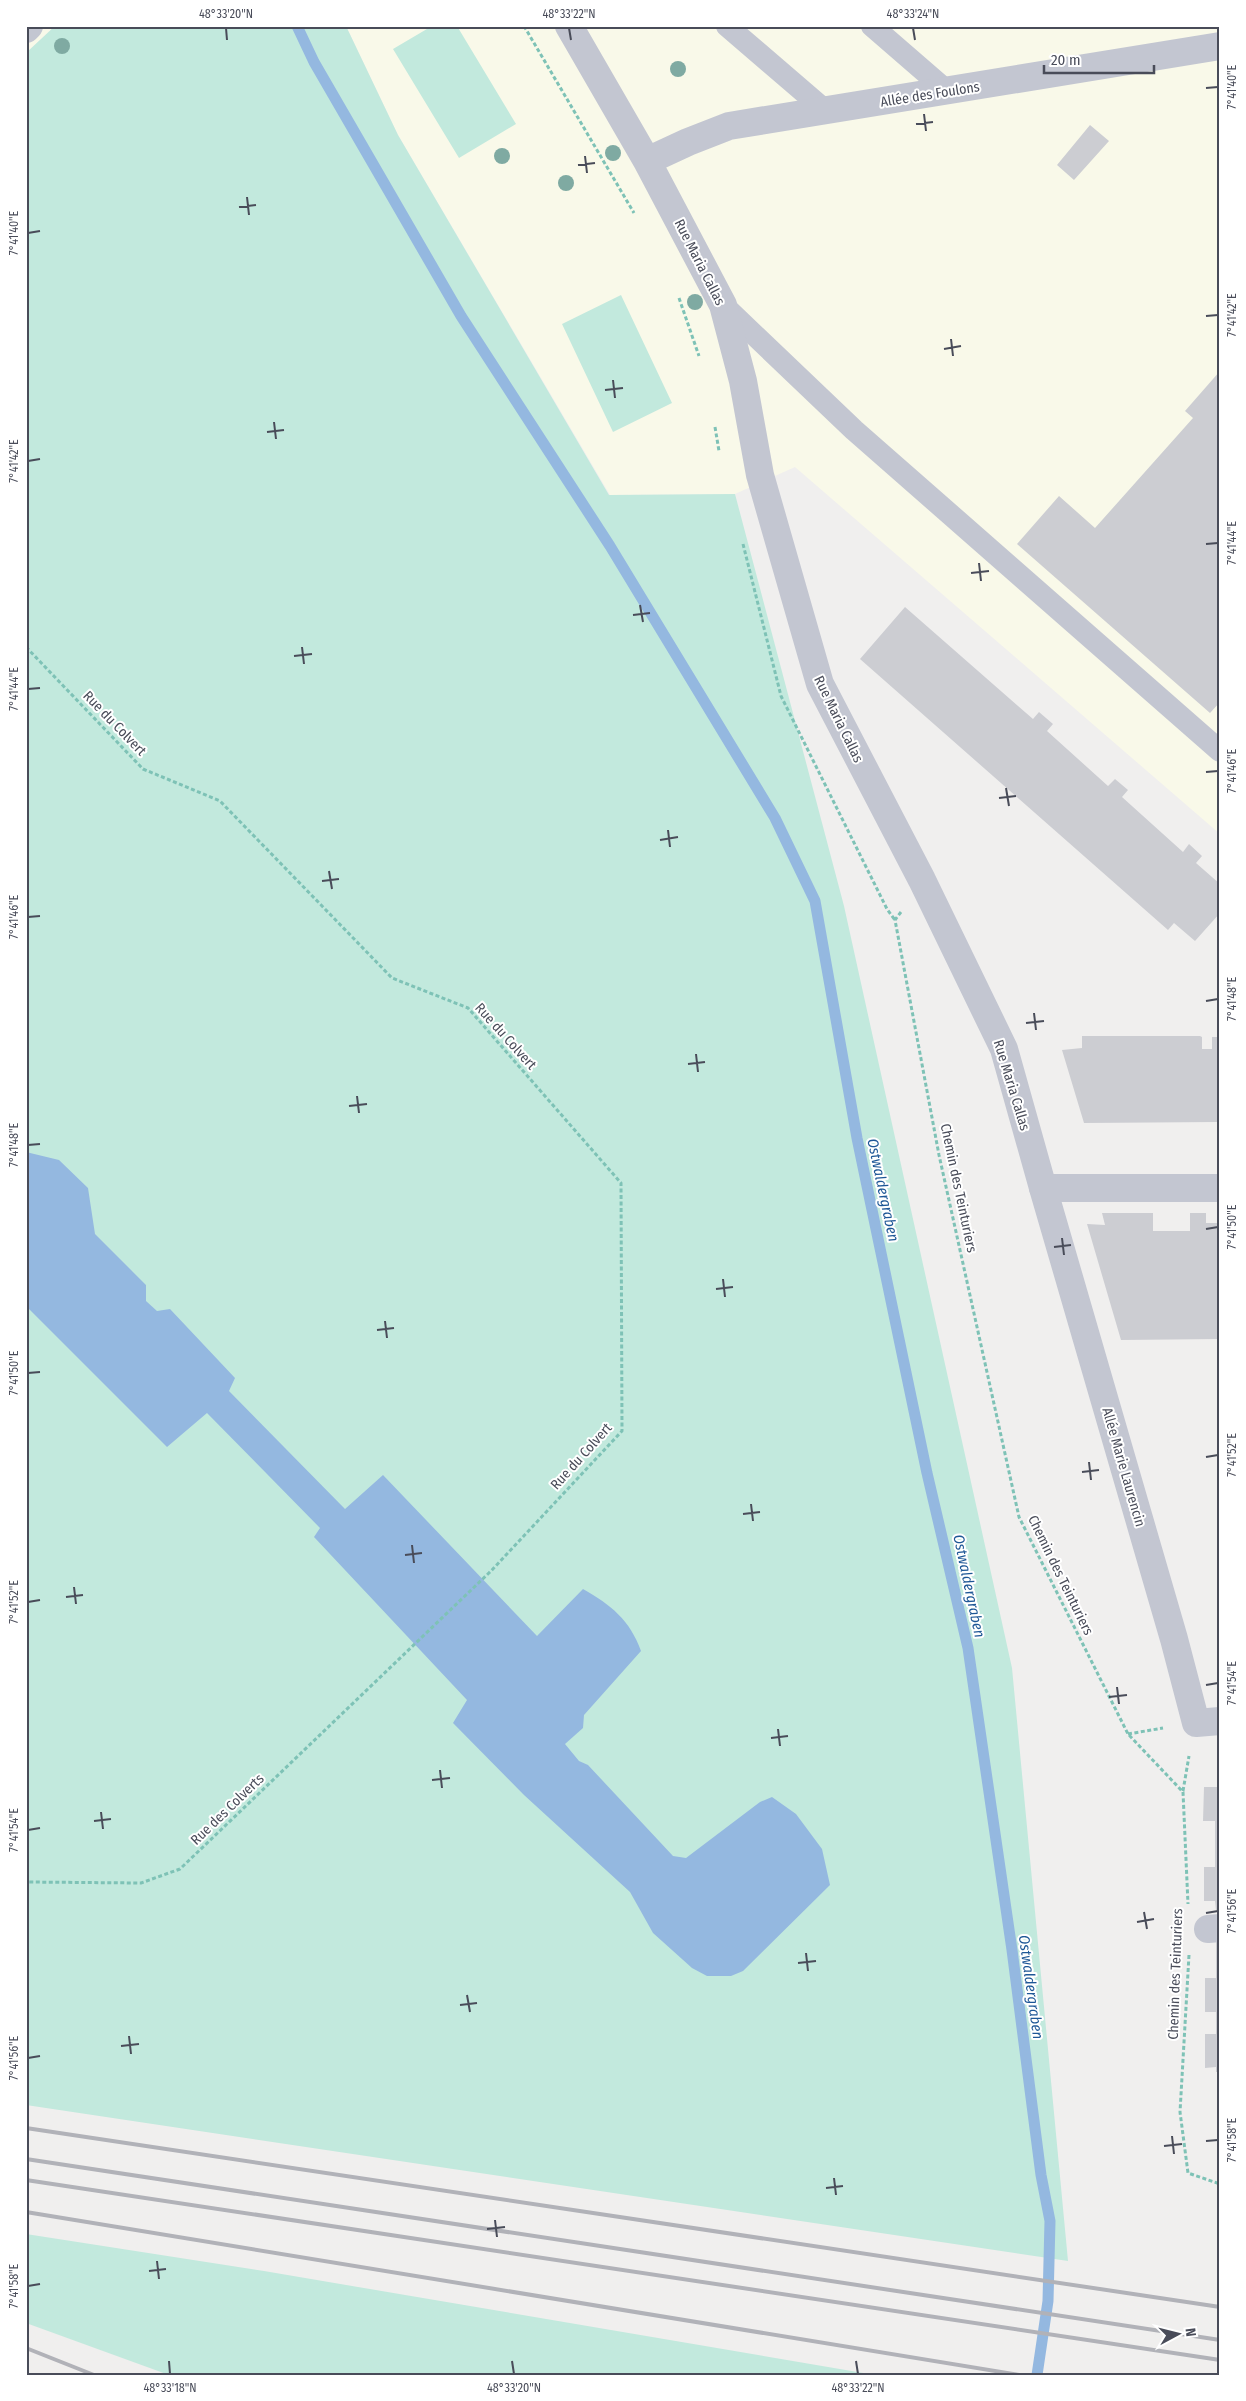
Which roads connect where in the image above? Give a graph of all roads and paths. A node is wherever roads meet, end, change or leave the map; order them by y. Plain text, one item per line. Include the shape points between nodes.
1 (524, 26) edge
2 (569, 26) edge
3 (727, 26) edge
4 (872, 26) edge
5 (1220, 46) edge
6 (947, 91) junction
7 (826, 111) junction
8 (647, 161) junction
9 (635, 215) dead end
10 (677, 292) dead end
11 (723, 305) junction
12 (701, 360) dead end
13 (714, 424) dead end
14 (722, 460) dead end
15 (26, 647) edge
16 (1220, 752) edge
17 (922, 880) junction
18 (1043, 1188) junction
19 (1220, 1188) edge
20 (402, 1657) joint
21 (1220, 1721) edge
22 (26, 1882) edge
23 (1205, 1923) edge
24 (1190, 1951) dead end
25 (1220, 2184) edge

1 - 9 path
2 - 8 street, Rue Maria Callas
3 - 7 lane
4 - 6 lane
5 - 6 street, Allée des Foulons
6 - 7 street, Allée des Foulons
7 - 8 street, Allée des Foulons via 729,126
8 - 11 street, Rue Maria Callas
10 - 12 path
11 - 16 lane via 854,430
11 - 17 street, Rue Maria Callas via 743,381 760,475 820,684
13 - 14 path
15 - 20 path, Rue du Colvert via 143,769 220,801 392,978 468,1008 621,1183 622,1431 491,1571
17 - 18 street, Rue Maria Callas via 1004,1049
17 - 23 path, Chemin des Teinturiers via 896,920 939,1155 1019,1517 1128,1734 1182,1792
18 - 19 street
18 - 21 street, Allée Marie Laurencin via 1196,1723
20 - 22 path, Rue des Colverts via 180,1869 141,1883
24 - 25 path, Chemin des Teinturiers via 1180,2112 1188,2173

